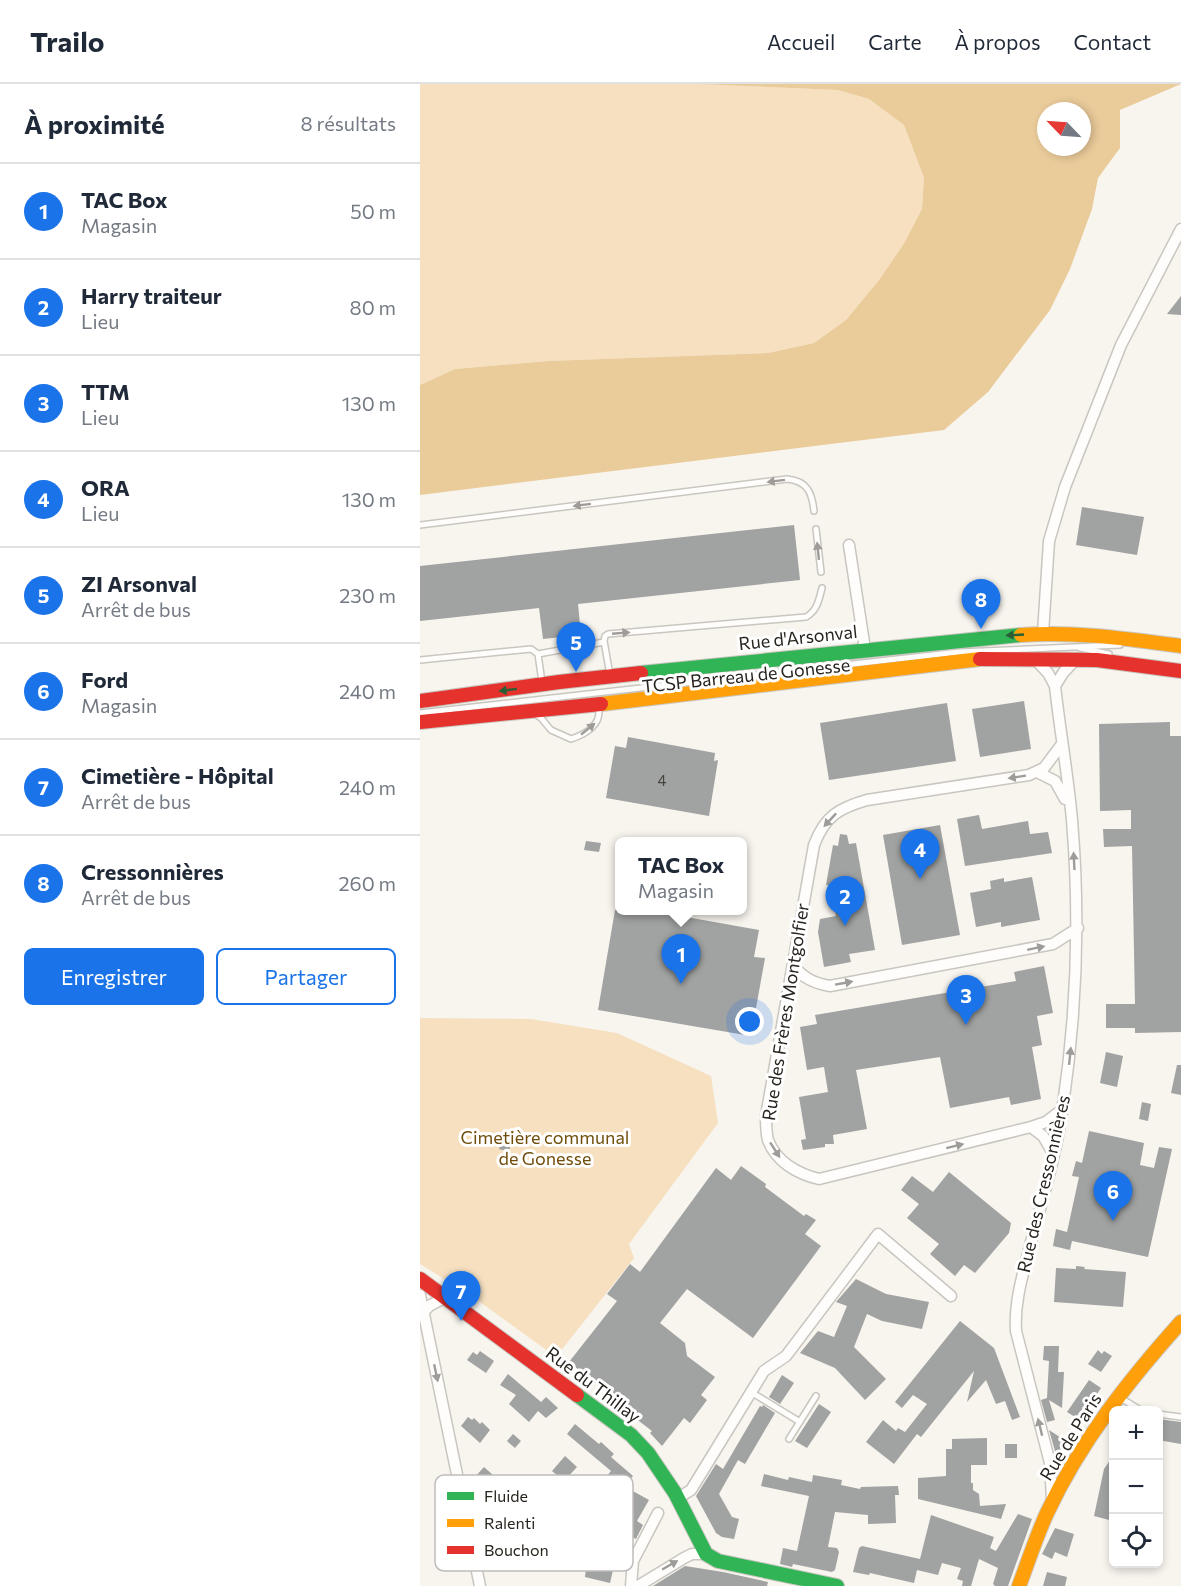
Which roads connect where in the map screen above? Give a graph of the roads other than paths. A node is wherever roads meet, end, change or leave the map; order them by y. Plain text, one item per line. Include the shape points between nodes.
1 (1181, 229) edge
2 (814, 511) dead end
3 (420, 525) edge
4 (816, 529) dead end
5 (849, 545) dead end
6 (820, 572) dead end
7 (822, 588) dead end
8 (1043, 633) junction
9 (604, 642) junction
10 (1181, 646) edge
11 (865, 649) junction
12 (1181, 652) edge
13 (538, 654) junction
14 (1074, 654) junction
15 (1035, 659) junction
16 (420, 660) edge
17 (1181, 665) edge
18 (1181, 671) edge
19 (610, 677) junction
20 (542, 685) junction
21 (1054, 686) junction
22 (420, 701) edge
23 (597, 704) junction
24 (529, 711) junction
25 (420, 713) edge
26 (420, 722) edge
27 (1062, 744) junction
28 (1037, 772) junction
29 (1072, 820) junction
30 (1078, 928) junction
31 (792, 966) junction
32 (1063, 1109) junction
33 (1031, 1127) junction
34 (1054, 1155) junction
35 (420, 1279) edge
36 (420, 1295) edge
37 (951, 1296) dead end
38 (446, 1297) junction
39 (423, 1313) junction
40 (1181, 1322) edge
41 (751, 1392) junction
42 (1118, 1395) junction
43 (816, 1396) dead end
44 (1134, 1406) edge
45 (1163, 1415) edge
46 (1181, 1417) edge
47 (800, 1422) junction
48 (789, 1439) dead end
49 (1076, 1459) junction
50 (1050, 1463) junction
51 (457, 1475) edge
52 (678, 1498) junction
53 (1051, 1505) junction
54 (657, 1513) dead end
55 (706, 1554) junction
56 (633, 1561) edge
57 (477, 1571) edge
58 (632, 1571) edge
59 (480, 1586) edge
60 (631, 1586) edge
61 (638, 1586) edge
62 (837, 1586) edge
63 (1019, 1586) edge

1 - 8 street via 1121,345 1065,487 1049,541
2 -> 3 lane via 810,492 802,483 787,479
6 -> 4 lane
5 - 11 street
9 -> 7 lane via 608,634 806,616 813,613
8 - 10 main road, Rue d'Arsonval
8 -> 11 main road, Rue d'Arsonval
9 - 13 lane
9 - 19 lane
11 - 19 main road, Rue d'Arsonval
12 - 14 lane, TCSP Barreau de Gonesse via 1130,645
13 - 16 lane via 531,649
13 - 20 lane
14 - 15 main road
14 - 17 lane, TCSP Barreau de Gonesse
14 - 18 main road
14 - 21 street
14 - 25 lane, TCSP Barreau de Gonesse via 958,652
15 - 21 street, Rue des Cressonnières
15 - 23 main road via 971,660
19 - 20 main road, Rue d'Arsonval
20 -> 22 main road, Rue d'Arsonval
21 - 27 street, Rue des Cressonnières
23 - 24 main road
24 -> 23 lane via 551,730 571,738 595,726 600,713
24 - 26 main road
27 - 28 street
27 - 29 street, Rue des Cressonnières
28 - 29 street via 1055,781
28 -> 31 street, Rue des Frères Montgolfier via 867,800 845,806 831,816 814,845
30 -> 29 street, Rue des Cressonnières
31 -> 30 street via 816,984 830,986 1053,944
32 -> 30 street, Rue des Cressonnières
31 -> 33 street, Rue des Frères Montgolfier via 766,1116 767,1138 785,1163 819,1179
32 - 33 street, Rue des Frères Montgolfier
32 - 34 street, Rue des Cressonnières
33 - 34 street
50 -> 34 street, Rue des Cressonnières via 1015,1318
35 - 38 main road, Rue du Thillay
36 - 39 street
37 - 41 street via 878,1234 786,1356 769,1366
38 - 39 street
38 - 52 main road, Rue du Thillay via 632,1435
39 -> 51 street
40 - 42 main road, Rue de Paris
41 - 47 lane
41 - 52 street via 691,1490
42 - 44 lane
42 - 49 main road, Rue de Paris
43 - 47 lane
45 - 46 lane
47 - 48 lane
49 - 50 street via 1058,1467
49 - 53 main road, Rue de Paris
50 - 53 street, Rue des Cressonnières
52 - 55 main road, Rue du Thillay
53 - 63 main road, Rue de Paris
54 - 56 street
61 -> 55 street via 692,1554
55 - 62 main road via 718,1561
57 -> 59 street
58 - 60 street

